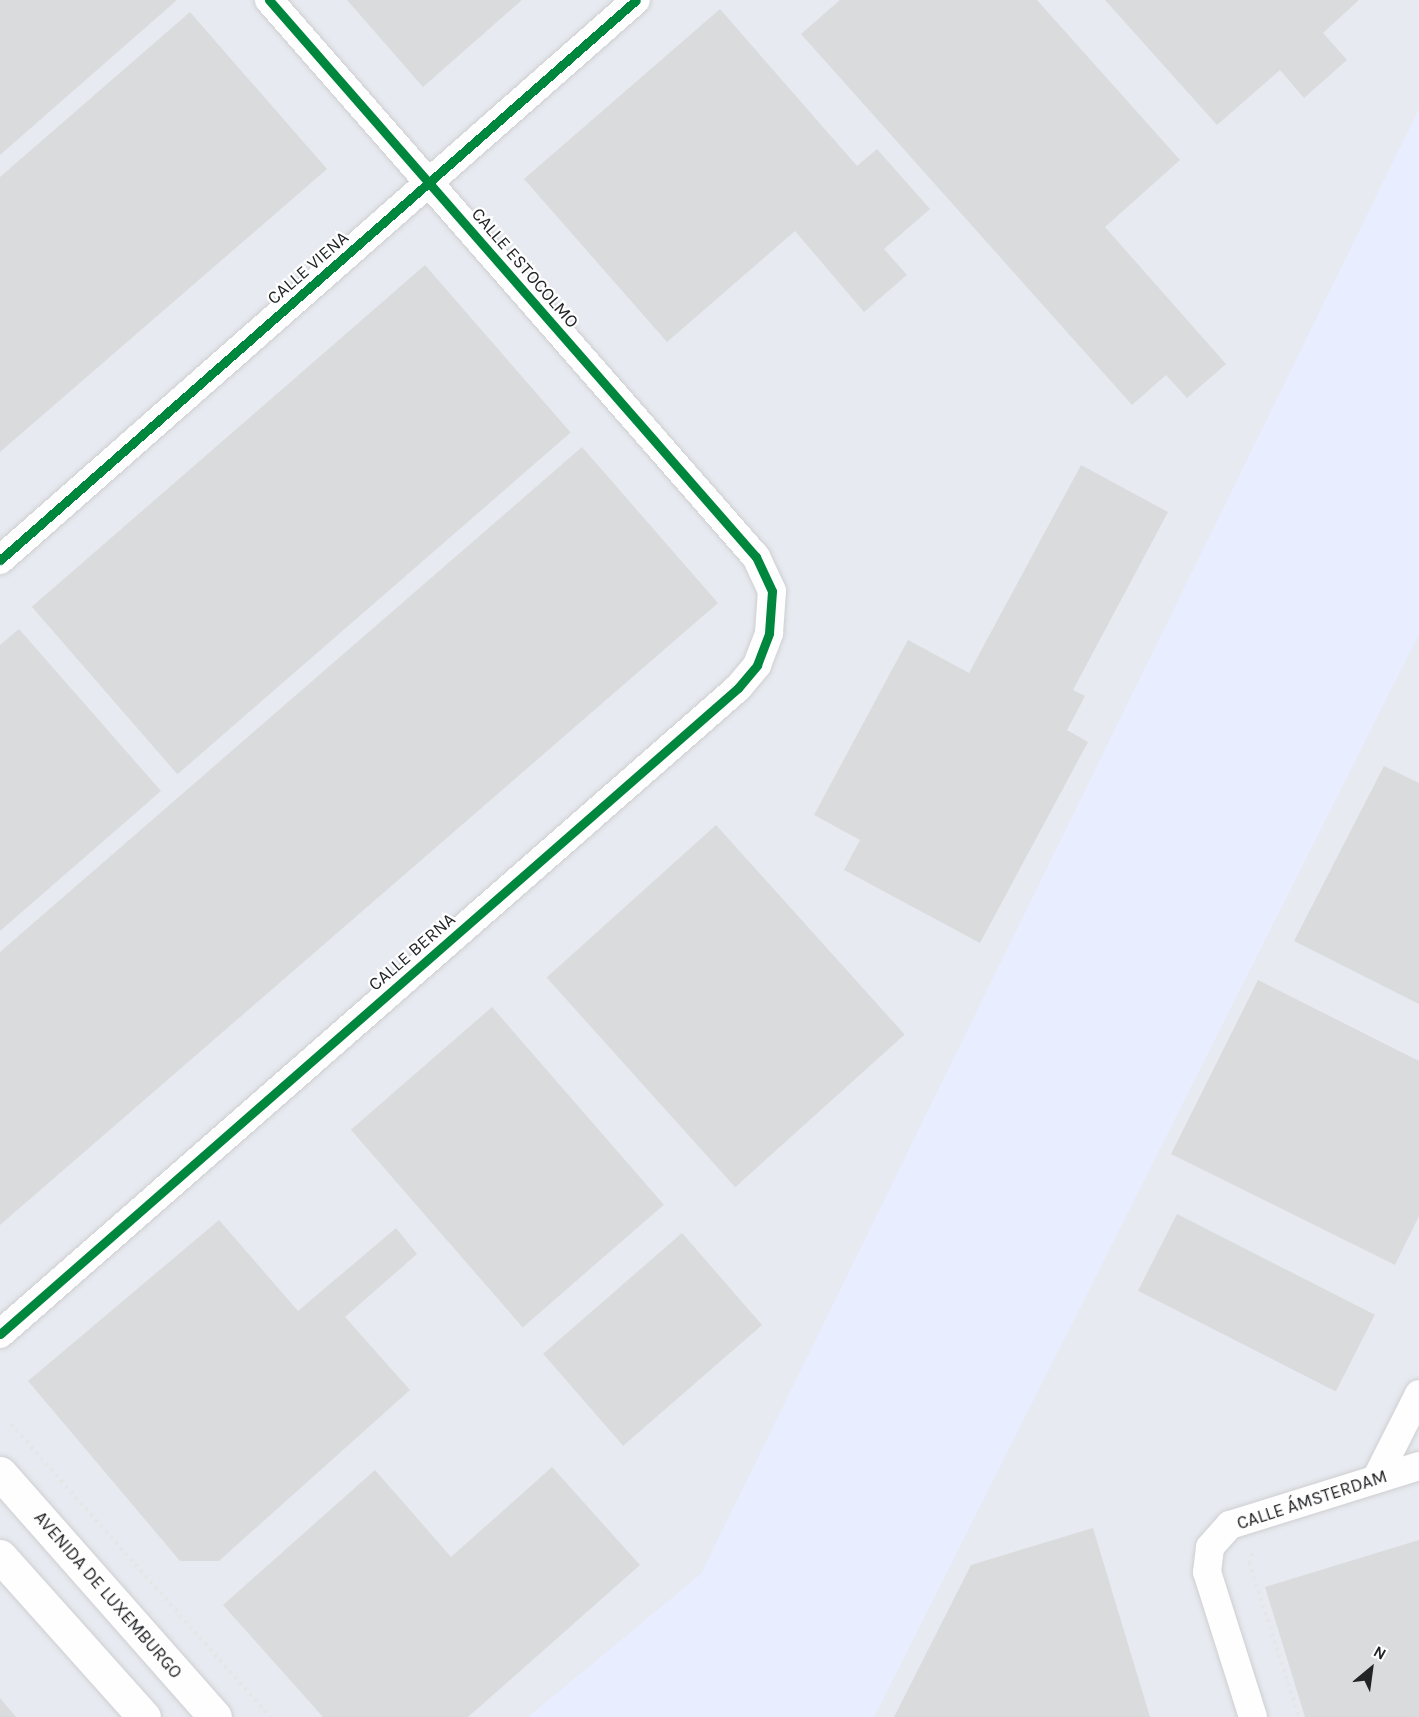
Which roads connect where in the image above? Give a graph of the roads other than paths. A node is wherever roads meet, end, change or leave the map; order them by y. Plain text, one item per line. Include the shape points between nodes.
1 (269, 0) edge
2 (636, 0) edge
3 (429, 184) junction
4 (756, 557) joint
5 (0, 560) edge
6 (0, 1334) edge
7 (1419, 1394) edge
8 (1419, 1466) edge
9 (0, 1473) edge
10 (1376, 1479) junction
11 (0, 1556) edge
12 (144, 1717) edge
13 (215, 1717) edge
14 (1253, 1717) edge

1 - 3 street, CALLE ESTOCOLMO
2 - 3 street, CALLE VIENA
3 - 4 street, CALLE ESTOCOLMO
3 - 5 street, CALLE VIENA
4 - 6 street, CALLE BERNA via 772,591 769,633 757,665 738,688
7 - 10 street
8 - 10 street, CALLE ÁMSTERDAM
9 - 13 main road, AVENIDA DE LUXEMBURGO
10 - 14 street, CALLE ÁMSTERDAM via 1230,1525 1210,1547 1208,1572
11 - 12 main road

